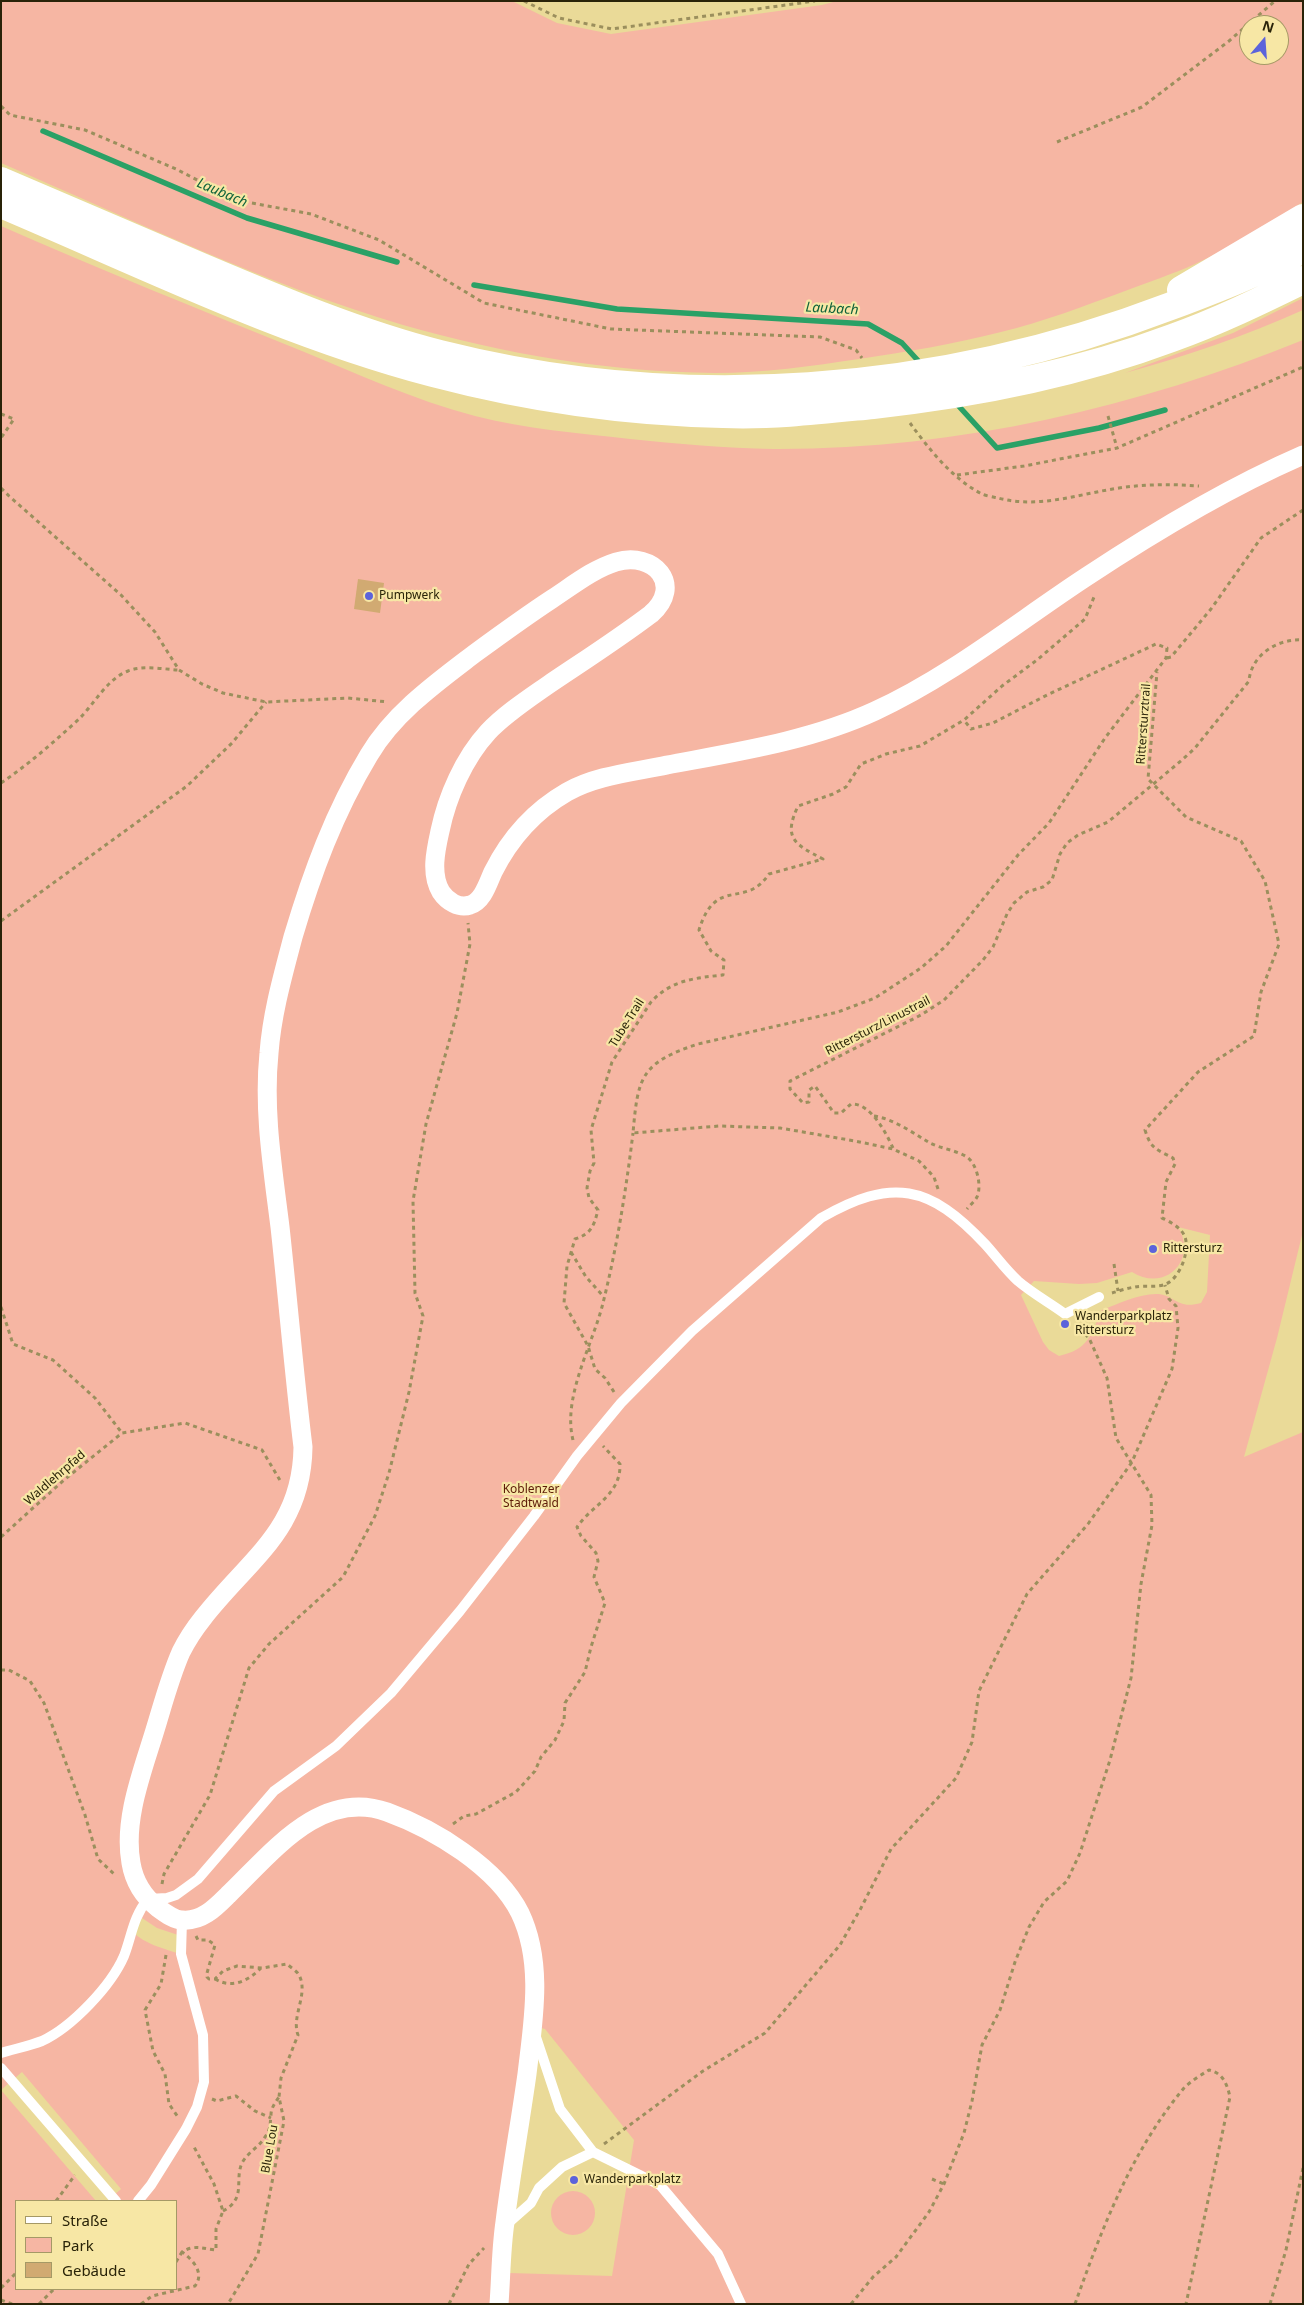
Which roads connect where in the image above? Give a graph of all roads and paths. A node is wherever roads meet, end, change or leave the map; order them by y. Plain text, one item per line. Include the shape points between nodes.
1 (524, 1) edge
2 (815, 1) edge
3 (1275, 1) edge
4 (1, 106) edge
5 (1057, 142) dead end
6 (1, 181) edge
7 (1, 204) edge
8 (1303, 218) edge
9 (1303, 249) edge
10 (1303, 280) edge
11 (1137, 319) junction
12 (868, 365) dead end
13 (1303, 367) edge
14 (1, 414) edge
15 (1108, 416) dead end
16 (907, 419) dead end
17 (1, 438) edge
18 (1117, 448) junction
19 (1303, 455) edge
20 (956, 475) junction
21 (1, 488) edge
22 (1233, 489) junction
23 (1303, 510) edge
24 (1085, 578) junction
25 (1303, 640) edge
26 (1166, 658) junction
27 (179, 670) junction
28 (1156, 672) junction
29 (266, 702) junction
30 (406, 710) junction
31 (964, 720) junction
32 (1, 783) edge
33 (1153, 784) junction
34 (466, 906) junction
35 (1, 921) edge
36 (874, 1116) junction
37 (633, 1133) junction
38 (893, 1149) junction
39 (934, 1200) junction
40 (958, 1219) junction
41 (571, 1252) junction
42 (1114, 1264) dead end
43 (1165, 1285) junction
44 (604, 1297) junction
45 (1100, 1297) dead end
46 (1, 1307) edge
47 (1065, 1314) junction
48 (588, 1346) junction
49 (622, 1403) junction
50 (122, 1433) junction
51 (593, 1436) junction
52 (577, 1456) junction
53 (267, 1462) dead end
54 (1132, 1462) junction
55 (1, 1538) edge
56 (1, 1670) edge
57 (437, 1836) junction
58 (149, 1896) junction
59 (186, 1920) junction
60 (262, 1968) junction
61 (215, 1979) junction
62 (532, 2033) junction
63 (1, 2054) edge
64 (1, 2068) edge
65 (201, 2095) junction
66 (279, 2097) junction
67 (271, 2118) junction
68 (593, 2152) junction
69 (83, 2164) junction
70 (1303, 2168) edge
71 (932, 2179) dead end
72 (944, 2184) junction
73 (57, 2200) edge
74 (115, 2200) edge
75 (139, 2200) edge
76 (223, 2211) dead end
77 (504, 2226) junction
78 (182, 2252) dead end
79 (178, 2259) edge
80 (15, 2274) edge
81 (1, 2288) edge
82 (53, 2290) edge
83 (162, 2290) edge
84 (160, 2294) dead end
85 (1, 2300) edge
86 (12, 2304) edge
87 (39, 2304) edge
88 (228, 2304) edge
89 (449, 2304) edge
90 (499, 2304) edge
91 (741, 2304) edge
92 (852, 2304) edge
93 (1076, 2304) edge
94 (1186, 2304) edge
95 (1270, 2304) edge

1 - 2 path via 560,18 612,29
3 - 5 path via 1229,41 1142,107
4 - 12 path via 10,115 85,130 176,169 236,200 311,214 379,240 484,303 611,329 820,337 856,350
6 - 11 highway via 291,305 376,335 496,367 615,385 730,390 861,381 993,360 1045,348
7 - 10 highway via 235,304 387,360 524,394 658,411 786,412 911,401 1007,385 1118,356 1172,338
8 - 11 highway via 1198,278
9 - 11 highway via 1246,277
13 - 18 path
14 - 17 path via 14,419
15 - 18 path
16 - 20 path
18 - 20 path
19 - 22 street
20 - 22 path via 981,494 1012,502 1048,502 1119,488 1168,483
21 - 27 path via 121,594 155,632
22 - 24 street
23 - 26 path via 1261,538 1210,609 1171,657
24 - 31 path via 1094,597 1085,618
24 - 34 street via 932,681 873,712 809,734 602,778 569,791 545,806 522,827 507,846 478,901
25 - 33 path, Rittersturz/Linustrail via 1279,643 1262,655 1249,681 1194,748
26 - 28 path
26 - 31 path via 1167,648 1156,644 993,724 971,730
27 - 29 path via 223,693
27 - 32 path via 146,667 128,671 110,683 80,718
28 - 33 path, Rittersturztrail via 1148,778
28 - 37 path via 1105,738 1052,818 1018,855 946,946 922,968 874,998 838,1012 698,1044 655,1063 645,1074 636,1100
29 - 30 path via 366,698 399,704
29 - 35 path via 232,744 187,786
30 - 34 street via 500,635 599,570 635,560 652,564 663,577 665,592 656,610 510,713 488,732 470,758 444,813 435,868 440,891 455,904
30 - 58 street via 370,754 329,830 306,893 283,974 271,1032 267,1088 303,1446 301,1474 280,1528 203,1617 174,1669 146,1758 133,1815 132,1867
31 - 41 path, Tube-Trail via 920,746 861,764 846,786 798,806 790,822 791,834 803,848 823,858 769,874 761,885 722,896 704,913 699,930 711,951 724,960 723,975 680,982 658,994 612,1062 591,1130 594,1163 587,1188 589,1198 598,1210 594,1228 575,1239
33 - 36 path, Rittersturz/Linustrail via 1108,822 1067,843 1052,880 1027,892 1014,903 983,960 944,1000 921,1015 790,1081 790,1089 803,1103 809,1102 809,1090 815,1086 834,1113 841,1113 848,1105 855,1104
33 - 43 path via 1186,817 1241,841 1265,881 1279,944 1261,992 1254,1036 1198,1072 1145,1130 1149,1143 1173,1158 1175,1164 1166,1182 1162,1218 1181,1230 1187,1245 1180,1269
34 - 58 path via 470,944 457,1013 426,1124 413,1202 415,1293 423,1316 389,1473 375,1516 342,1577 269,1644 249,1668 210,1795
36 - 38 path
36 - 40 path, Rittersturz/Linustrail via 967,1157 972,1163 979,1189 976,1198
37 - 38 path via 719,1126 780,1128
37 - 44 path
38 - 39 path via 927,1168 938,1188
39 - 40 lane
39 - 49 lane via 912,1193 885,1193 854,1201 821,1218 692,1331
40 - 47 lane via 1018,1281
41 - 44 path via 586,1277
41 - 48 path, Tube-Trail via 564,1303
42 - 43 path via 1118,1291
43 - 54 path via 1169,1300 1178,1305 1172,1369
44 - 48 path
45 - 47 lane
46 - 50 path via 13,1344 53,1360 95,1398
47 - 54 path via 1089,1338 1100,1358 1107,1378 1116,1438
48 - 49 path, Tube-Trail via 595,1369
48 - 52 path via 575,1387 571,1431
49 - 51 lane
50 - 53 path via 185,1423 262,1450
50 - 55 path, Waldlehrpfad via 64,1480
51 - 52 lane
51 - 57 path via 620,1464 620,1474 606,1499 577,1527 596,1552 598,1561 594,1577 605,1603 585,1672 565,1702 564,1721 535,1772 516,1792 476,1814 464,1816
52 - 58 lane via 460,1611 391,1693 340,1742 274,1791 198,1879 176,1895
54 - 68 path via 1088,1524 1027,1594 979,1691 972,1742 956,1778 891,1850 840,1945 765,2033 703,2071
54 - 72 path via 1151,1495 1152,1526 1140,1584 1131,1678 1110,1760 1080,1853 1067,1882 1044,1902 1014,1962 1000,2010 982,2045 964,2133
56 - 58 path via 9,1670 30,1681 44,1703 86,1815 98,1859 128,1887
57 - 59 street via 375,1809 332,1810 304,1825 214,1909
57 - 62 street via 483,1867 520,1913 533,1958
58 - 59 street via 166,1914
58 - 63 lane via 135,1918 117,1968 82,2012 42,2041
59 - 61 path via 198,1940 208,1940 215,1945 207,1977
59 - 65 lane via 181,1954 202,2035 204,2082
60 - 61 path, Blue Lou via 237,1966
60 - 61 path, Blue Lou via 247,1981 222,1983
60 - 66 path, Blue Lou via 287,1964 299,1975 302,1992 295,2025 298,2035 281,2078
62 - 68 lane via 537,2034 560,2109
62 - 77 street
64 - 69 lane
65 - 67 path via 217,2101 236,2096 255,2111
65 - 75 lane via 178,2143
66 - 67 path
66 - 88 path, Blue Lou via 284,2122 258,2254
67 - 76 path via 266,2137 242,2164 238,2193 231,2207
68 - 77 lane via 562,2167 539,2188 531,2203
68 - 91 lane via 660,2185 718,2254
69 - 73 path
69 - 74 lane
70 - 95 path via 1286,2250
71 - 72 path
72 - 92 path via 929,2212 896,2257 873,2277
77 - 89 path via 470,2264
77 - 90 street
78 - 79 path
80 - 81 path
82 - 87 path
83 - 84 path
85 - 86 path
93 - 94 path via 1094,2250 1138,2153 1185,2086 1209,2070 1216,2071 1226,2082 1230,2097

